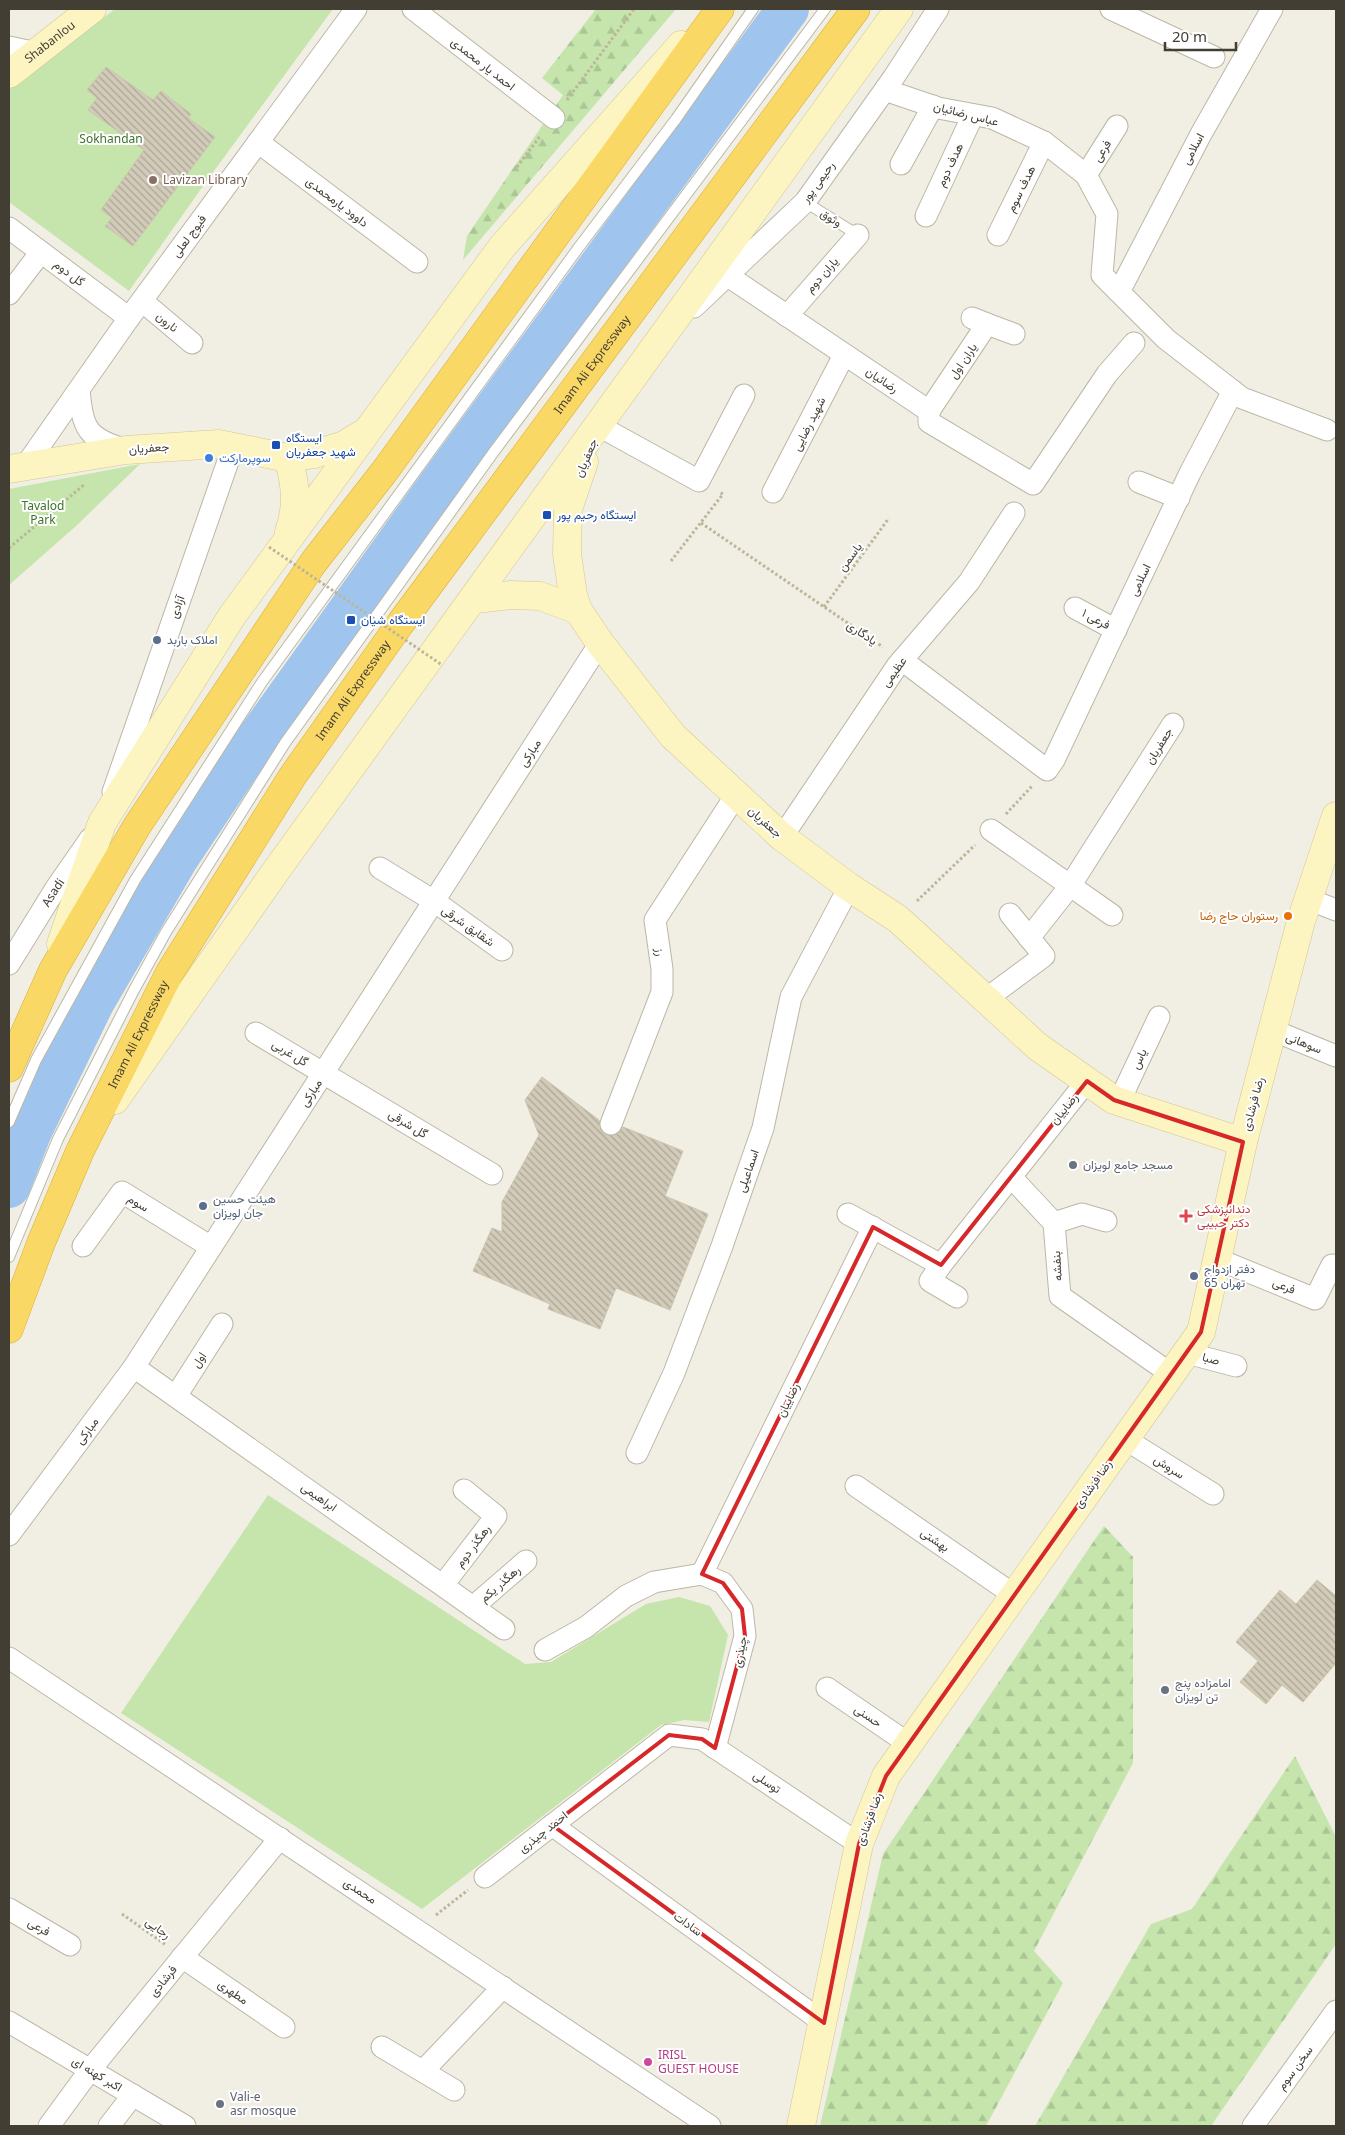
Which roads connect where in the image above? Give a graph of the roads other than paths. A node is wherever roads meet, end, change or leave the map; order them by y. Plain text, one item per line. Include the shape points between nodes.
1 (92, 9) edge
2 (356, 9) edge
3 (413, 9) edge
4 (714, 9) edge
5 (720, 9) edge
6 (753, 9) edge
7 (825, 9) edge
8 (856, 9) edge
9 (899, 9) edge
10 (938, 9) edge
11 (1111, 9) edge
12 (1272, 9) edge
13 (9, 47) edge
14 (37, 53) junction
15 (1214, 57) dead end
16 (9, 74) edge
17 (885, 90) junction
18 (932, 106) junction
19 (973, 115) junction
20 (554, 118) road end
21 (1117, 126) dead end
22 (258, 142) junction
23 (1044, 142) junction
24 (901, 164) dead end
25 (1086, 176) junction
26 (805, 202) junction
27 (926, 216) dead end
28 (9, 228) edge
29 (858, 235) joint
30 (998, 235) dead end
31 (41, 252) junction
32 (417, 262) dead end
33 (728, 276) junction
34 (1119, 292) junction
35 (9, 294) edge
36 (135, 310) junction
37 (787, 316) junction
38 (668, 331) junction
39 (1014, 334) dead end
40 (192, 343) dead end
41 (1134, 343) dead end
42 (844, 355) junction
43 (79, 390) junction
44 (1232, 391) junction
45 (744, 395) dead end
46 (929, 411) junction
47 (600, 426) junction
48 (1327, 430) dead end
49 (368, 431) junction
50 (233, 447) junction
51 (126, 450) junction
52 (288, 458) junction
53 (17, 467) edge
54 (1139, 482) dead end
55 (773, 492) dead end
56 (1179, 498) junction
57 (1014, 513) dead end
58 (277, 544) junction
59 (475, 599) junction
60 (1075, 608) dead end
61 (578, 610) junction
62 (1116, 630) junction
63 (600, 643) junction
64 (902, 660) junction
65 (1173, 724) dead end
66 (736, 795) junction
67 (1336, 816) edge
68 (102, 823) junction
69 (991, 830) dead end
70 (782, 838) junction
71 (380, 868) dead end
72 (1070, 886) junction
73 (849, 888) junction
74 (1308, 899) junction
75 (434, 901) junction
76 (1336, 910) edge
77 (1010, 914) dead end
78 (1112, 915) dead end
79 (1029, 938) junction
80 (502, 950) dead end
81 (9, 964) edge
82 (53, 970) junction
83 (986, 1000) junction
84 (1159, 1017) dead end
85 (1272, 1030) junction
86 (256, 1033) dead end
87 (1336, 1056) edge
88 (9, 1068) edge
89 (323, 1074) junction
90 (1086, 1081) junction
91 (1119, 1102) junction
92 (9, 1122) edge
93 (611, 1124) dead end
94 (1242, 1142) junction
95 (80, 1151) junction
96 (492, 1174) dead end
97 (1010, 1177) junction
98 (848, 1214) dead end
99 (1106, 1221) dead end
100 (1054, 1224) junction
101 (873, 1227) junction
102 (83, 1246) dead end
103 (212, 1247) junction
104 (9, 1257) edge
105 (1217, 1259) junction
106 (941, 1265) junction
107 (1332, 1265) dead end
108 (957, 1297) dead end
109 (222, 1324) dead end
110 (9, 1329) edge
111 (1186, 1352) junction
112 (1236, 1366) dead end
113 (134, 1367) junction
114 (1171, 1374) junction
115 (176, 1396) junction
116 (1125, 1439) junction
117 (637, 1453) dead end
118 (856, 1486) dead end
119 (464, 1490) dead end
120 (1213, 1494) dead end
121 (9, 1535) edge
122 (526, 1561) dead end
123 (702, 1574) junction
124 (443, 1585) junction
125 (1014, 1595) junction
126 (473, 1607) junction
127 (504, 1628) dead end
128 (546, 1650) dead end
129 (9, 1658) edge
130 (827, 1688) dead end
131 (669, 1734) joint
132 (908, 1744) junction
133 (715, 1748) junction
134 (552, 1825) junction
135 (280, 1838) junction
136 (859, 1844) junction
137 (485, 1877) road end
138 (9, 1909) edge
139 (70, 1945) dead end
140 (182, 1957) junction
141 (503, 1987) junction
142 (1336, 2010) edge
143 (9, 2022) edge
144 (824, 2023) junction
145 (284, 2027) dead end
146 (382, 2048) dead end
147 (90, 2070) junction
148 (424, 2071) junction
149 (454, 2090) dead end
150 (133, 2095) junction
151 (49, 2126) edge
152 (109, 2126) edge
153 (185, 2126) edge
154 (710, 2126) edge
155 (801, 2126) edge
156 (1253, 2126) edge

1 - 14 main road, Shabanlou
2 - 22 street, فیوج لعلی
3 - 20 street, احمد یار محمدی
4 - 49 main road via 502,246
5 - 82 highway via 390,464 313,563 137,826
6 - 92 lane via 262,682 135,880 36,1060
7 - 104 lane via 493,453 285,743 166,932 134,990 58,1139
8 - 95 highway, Imam Ali Expressway via 417,600 292,777 170,972
9 - 38 main road
10 - 17 street, رحیمی پور
11 - 15 street
12 - 34 street, اسلامی via 1201,134
13 - 14 street
14 - 16 main road, Shabanlou
17 - 18 street, عباس رضائیان
17 - 26 street, رحیمی پور
18 - 19 street, عباس رضائیان
18 - 24 street
19 - 23 street, عباس رضائیان via 992,118
19 - 27 street, هدف دوم
21 - 25 street, فرعی
22 - 32 street, داوود یارمحمدی
22 - 36 street, فیوج لعلی
23 - 25 street, عباس رضائیان
23 - 30 street, هدف سوم
25 - 34 street, عباس رضائیان via 1107,214 1102,275
26 - 29 lane, وثوق
26 - 33 street, رحیمی پور
28 - 31 street, گل دوم
29 - 37 street, یاران دوم
31 - 35 street
31 - 36 street, گل دوم
33 - 37 street, رضائیان
33 - 38 street, رحیمی پور
34 - 44 street, عباس رضائیان via 1166,340
36 - 40 street, نارون
36 - 43 street, فیوج لعلی
37 - 42 street, رضائیان
38 - 47 main road
39 - 46 street, یاران اول via 979,321
41 - 46 street, رضائیان via 1107,374 1032,484 929,422
42 - 46 street, رضائیان
42 - 55 street, شهید رضایی
43 - 51 street via 81,416 88,430 101,442
43 - 53 street, فیوج لعلی
44 - 48 street, عباس رضائیان via 1242,398
44 - 56 street, اسلامی
45 - 47 street via 698,481
47 - 59 main road
47 - 61 main road, جعفریان via 575,483 568,509 568,554
49 - 52 main road, جعفریان via 344,446
49 - 58 main road
50 - 51 main road, جعفریان via 219,444
50 - 52 main road, جعفریان
50 - 68 street, آزادی
51 - 53 main road, جعفریان
52 - 58 main road via 294,475 295,516
54 - 56 street
56 - 62 street, اسلامی
57 - 64 street, عظیمی via 969,582
58 - 68 main road
59 - 61 main road via 540,596
59 - 95 main road via 278,868
60 - 62 street, فرعی ۱
61 - 63 main road, جعفریان
62 - 64 street, اسلامی via 1047,770
63 - 66 main road, جعفریان via 673,736
63 - 75 street, مبارکی
64 - 70 street, عظیمی
65 - 72 street, جعفریان
66 - 70 main road, جعفریان
66 - 93 street, رز via 656,920 662,992
67 - 74 main road, رضا فرشادی
68 - 81 street, Asadi via 56,888
68 - 82 main road
69 - 72 street
70 - 73 main road, جعفریان
71 - 75 street, شقایق شرقی
72 - 78 street
72 - 79 street, جعفریان
73 - 83 main road, جعفریان via 898,919
73 - 117 street, اسماعیلی via 791,997 763,1128 677,1364
74 - 76 street
74 - 85 main road, رضا فرشادی
75 - 80 street, شقایق شرقی
75 - 89 street, مبارکی
77 - 79 street
79 - 83 street via 1044,956
82 - 88 highway
83 - 90 main road, جعفریان via 1038,1047
84 - 91 street, یاس
85 - 87 street, سوهانی
85 - 94 main road, رضا فرشادی
86 - 89 street, گل غربی
89 - 96 street, گل شرقی
89 - 103 street, مبارکی
90 - 91 main road, جعفریان
90 - 97 street, رضاییان
91 - 94 main road, جعفریان
94 - 105 main road, رضا فرشادی
95 - 110 highway, Imam Ali Expressway
97 - 100 street
97 - 106 street, رضاییان
98 - 101 street
99 - 100 street via 1082,1214
100 - 114 street, بنفشه via 1060,1296
101 - 106 street
101 - 123 street, رضاییان
102 - 103 street, سوم via 122,1192
103 - 113 street, مبارکی
105 - 107 street, فرعی via 1315,1299
105 - 111 main road, رضا فرشادی via 1201,1332
106 - 108 street, رضاییان via 930,1282
109 - 115 street, اول
111 - 112 street, صبا
111 - 114 main road, رضا فرشادی
113 - 115 street, ابراهیمی
113 - 121 street, مبارکی
114 - 116 main road, رضا فرشادی
115 - 124 street, ابراهیمی
116 - 120 street, سروش
116 - 125 main road, رضا فرشادی
118 - 125 street, بهشتی
119 - 124 street, رهگذر دوم via 496,1516
122 - 126 street, رهگذر یکم
123 - 128 street via 675,1577 626,1596 586,1627
123 - 133 street, چیذری via 723,1583 742,1609 746,1636
124 - 126 street, ابراهیمی
125 - 132 main road, رضا فرشادی
126 - 127 street, ابراهیمی
129 - 135 street, محمدی
130 - 132 street, حسنی
131 - 133 street, توسلی via 702,1739
131 - 134 street, احمد چیذری
132 - 136 main road, رضا فرشادی via 886,1776
133 - 136 street, توسلی
134 - 137 street, احمد چیذری
134 - 144 street, سادات
135 - 140 street, فرشادی
135 - 141 street, محمدی
136 - 144 main road, رضا فرشادی
138 - 139 street, فرعی
140 - 145 street, مطهری
140 - 147 street, فرشادی
141 - 148 street
141 - 154 street, محمدی
142 - 156 street, سخن سوم
143 - 147 street, اکبر کهنه ای
144 - 155 main road, رضا فرشادی
146 - 148 street
147 - 150 street, اکبر کهنه ای
147 - 151 street, فرشادی
148 - 149 street
150 - 152 street
150 - 153 street, اکبر کهنه ای

